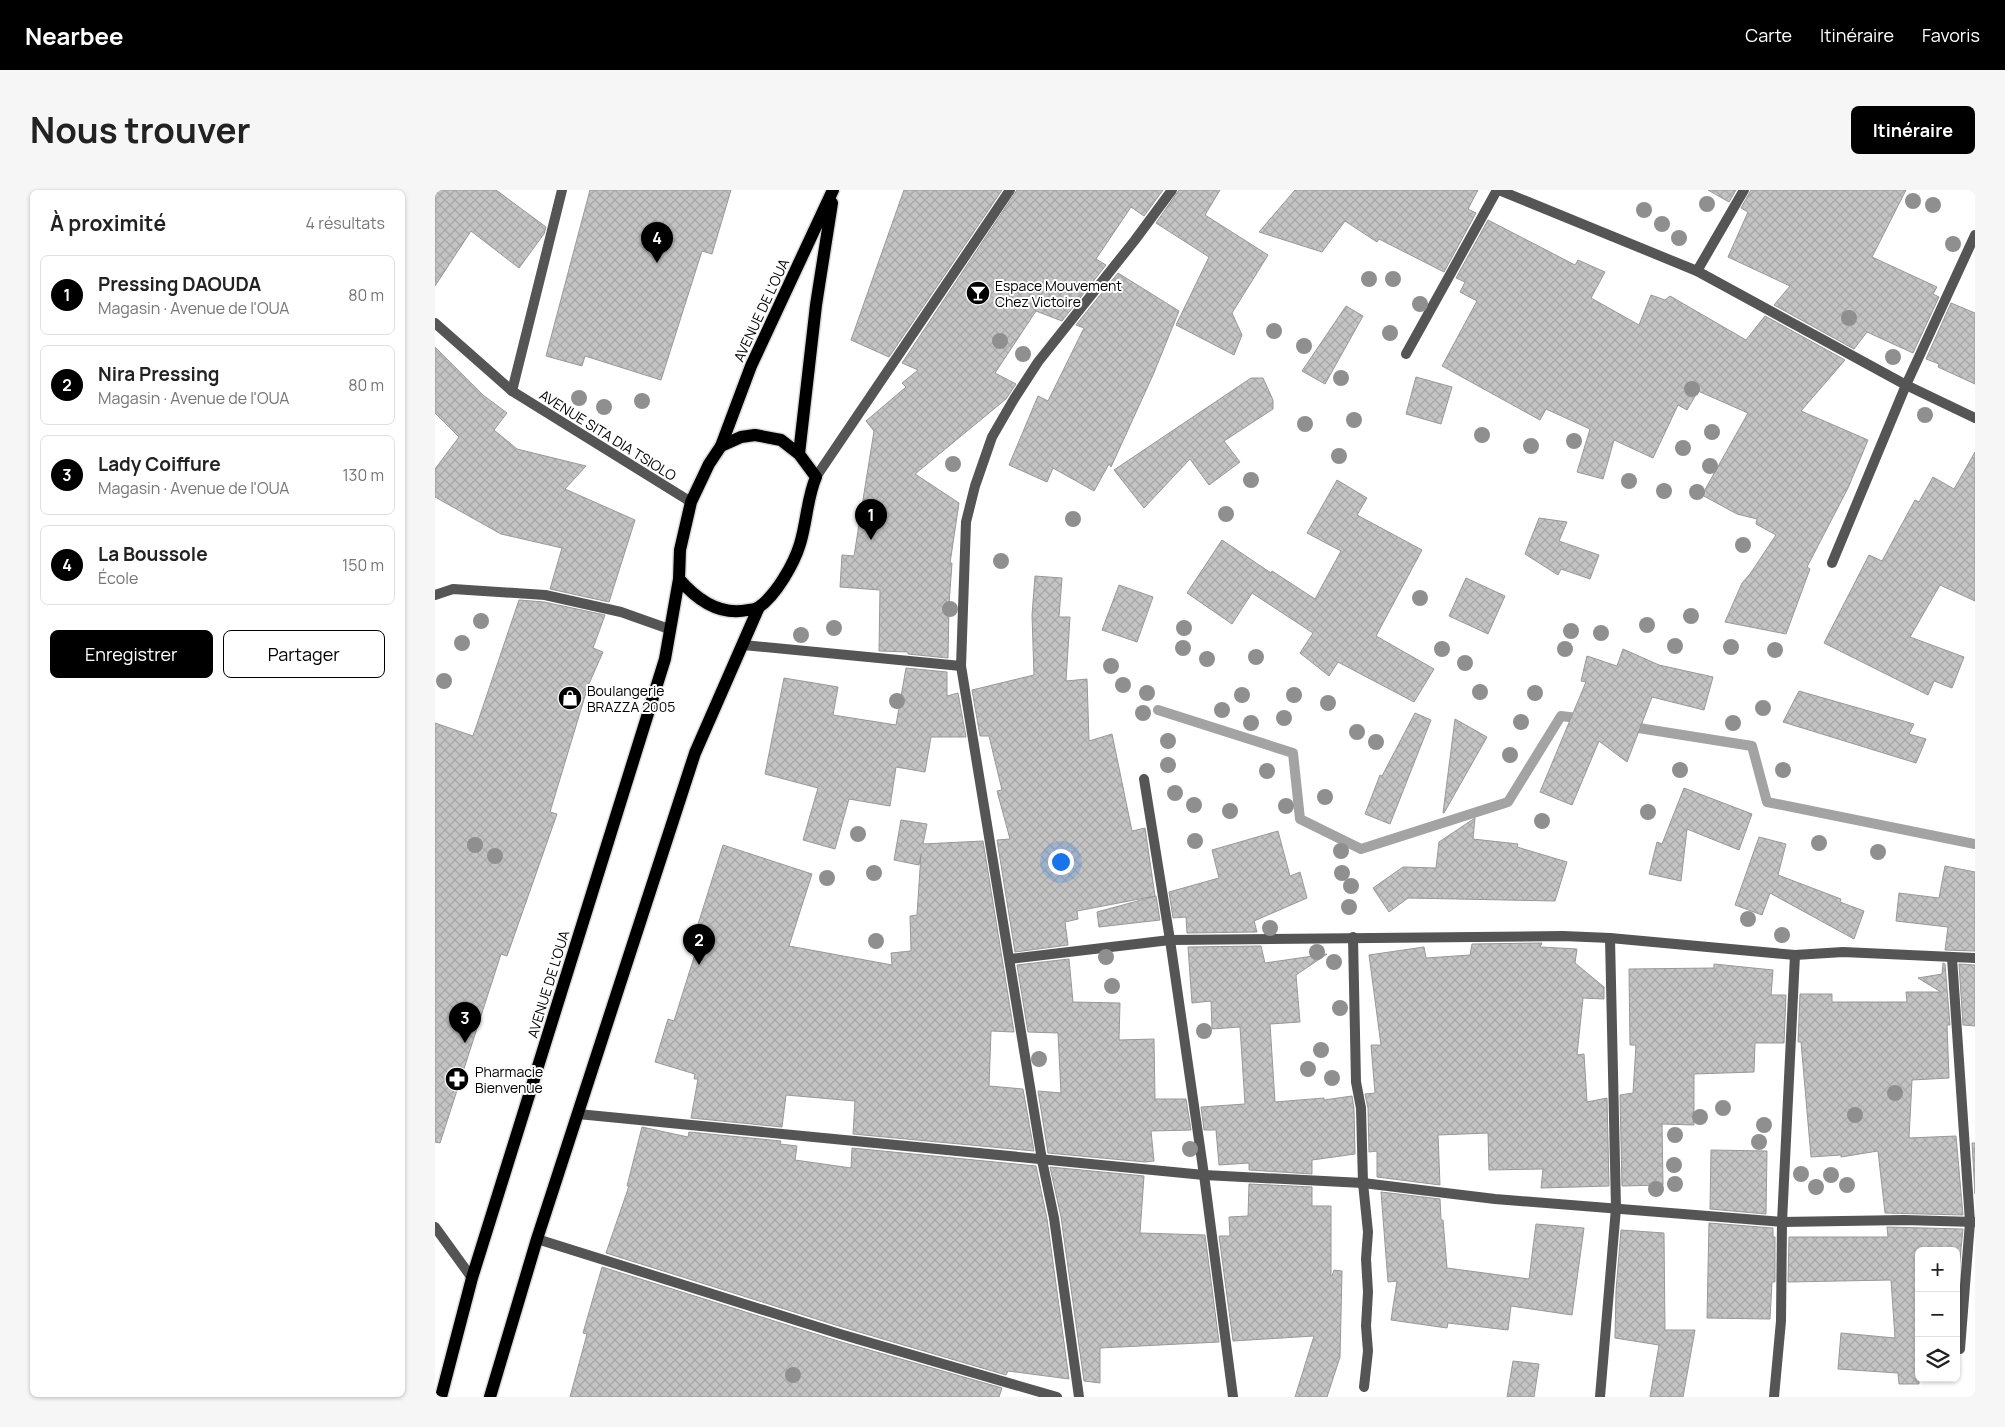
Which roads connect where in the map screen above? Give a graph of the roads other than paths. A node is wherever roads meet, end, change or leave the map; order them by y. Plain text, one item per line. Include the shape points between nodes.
1 (562, 190) edge
2 (834, 190) edge
3 (1010, 190) edge
4 (1172, 190) edge
5 (1498, 190) edge
6 (1743, 190) edge
7 (1975, 235) edge
8 (1697, 271) junction
9 (435, 324) edge
10 (1405, 354) dead end
11 (1906, 385) junction
12 (512, 391) junction
13 (1975, 418) edge
14 (721, 446) junction
15 (799, 454) junction
16 (815, 477) junction
17 (691, 502) junction
18 (1831, 564) dead end
19 (679, 579) junction
20 (435, 595) edge
21 (758, 608) junction
22 (669, 629) junction
23 (743, 645) junction
24 (961, 666) junction
25 (1144, 779) dead end
26 (1353, 938) junction
27 (1610, 938) junction
28 (1170, 940) junction
29 (1795, 955) junction
30 (1952, 958) junction
31 (1975, 958) edge
32 (1010, 959) junction
33 (578, 1114) junction
34 (1042, 1160) junction
35 (1204, 1175) junction
36 (1363, 1183) junction
37 (1616, 1208) junction
38 (1782, 1222) junction
39 (1972, 1222) edge
40 (435, 1227) edge
41 (537, 1238) junction
42 (472, 1278) junction
43 (1961, 1349) dead end
44 (1364, 1388) dead end
45 (441, 1397) edge
46 (490, 1397) edge
47 (1057, 1397) edge
48 (1079, 1397) edge
49 (1233, 1397) edge
50 (1600, 1397) edge
51 (1774, 1397) edge

1 - 12 street
2 - 14 main road, AVENUE DE L'OUA via 751,366
2 - 15 main road, AVENUE DE L'OUA via 816,305
3 - 16 street
4 - 24 street via 1038,362 992,437 966,522
5 - 8 street
5 - 10 street
6 - 8 street
7 - 11 street
8 - 11 street
9 - 12 street, AVENUE SITA DIA TSIOLO
11 - 13 street
11 - 18 street
12 - 17 street, AVENUE SITA DIA TSIOLO
14 - 15 main road via 741,437 762,435 781,440
14 - 17 main road
15 - 16 main road
16 - 21 main road via 800,545 786,573
17 - 19 main road via 680,550
19 - 21 main road via 696,597 724,610 738,612
19 - 22 main road, AVENUE DE L'OUA
20 - 22 street via 453,589 545,595 621,612
21 - 23 main road
22 - 42 main road, AVENUE DE L'OUA via 665,659 649,715
23 - 24 street
23 - 33 main road via 695,753
24 - 32 street
25 - 28 street
26 - 27 street
26 - 28 street
26 - 36 street via 1356,1082 1361,1108
27 - 29 street
27 - 37 street
28 - 32 street
28 - 35 street
29 - 30 street via 1843,952
29 - 38 street
30 - 31 street
30 - 39 street
32 - 34 street
33 - 34 street
33 - 41 main road
34 - 35 street
34 - 48 street via 1054,1218
35 - 36 street
35 - 49 street
36 - 37 street via 1495,1199
36 - 44 street via 1368,1232 1365,1326 1368,1351
37 - 38 street
37 - 50 street
38 - 39 street
38 - 51 street via 1781,1321
39 - 43 street
40 - 42 street
41 - 46 main road
41 - 47 street via 840,1334
42 - 45 main road, AVENUE DE L'OUA

